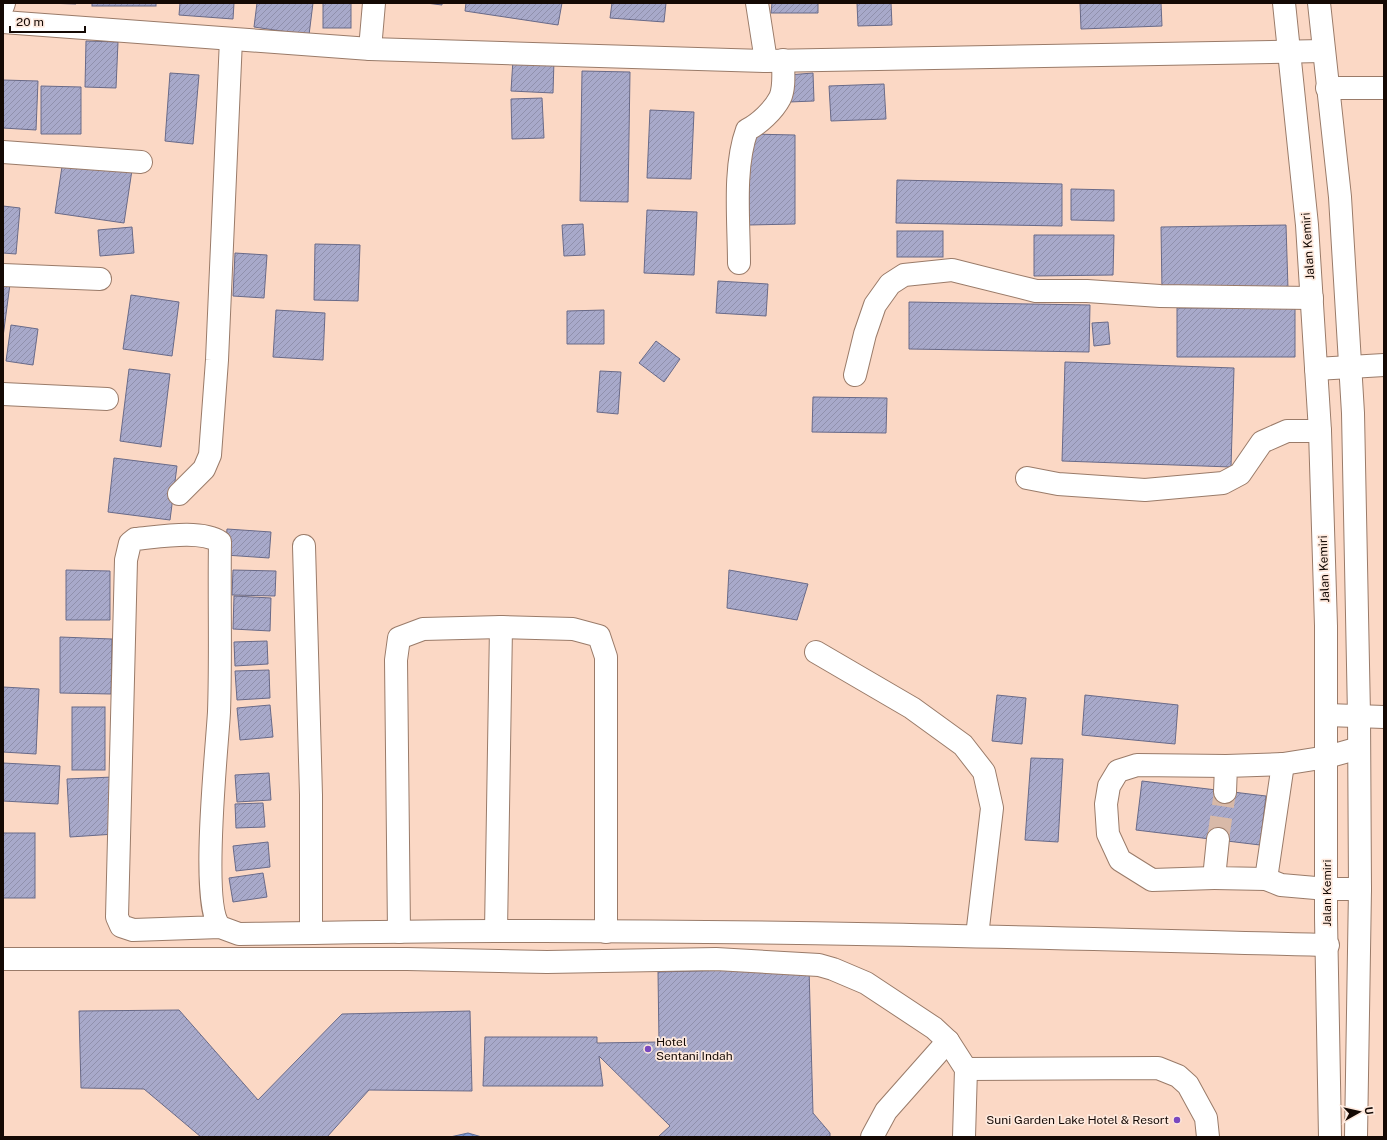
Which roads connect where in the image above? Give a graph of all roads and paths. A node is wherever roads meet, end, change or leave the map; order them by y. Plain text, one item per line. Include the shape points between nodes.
1 (4, 3) edge
2 (374, 3) edge
3 (757, 3) edge
4 (1284, 3) edge
5 (1319, 3) edge
6 (3, 6) edge
7 (3, 22) edge
8 (231, 39) junction
9 (370, 49) junction
10 (1323, 51) junction
11 (1290, 52) junction
12 (774, 61) junction
13 (1327, 88) junction
14 (1384, 88) edge
15 (3, 152) edge
16 (141, 162) dead end
17 (739, 262) dead end
18 (3, 275) edge
19 (100, 279) dead end
20 (1312, 298) junction
21 (1384, 365) edge
22 (1351, 366) junction
23 (1316, 369) junction
24 (855, 375) dead end
25 (3, 394) edge
26 (107, 399) dead end
27 (1320, 431) junction
28 (1027, 478) dead end
29 (179, 494) dead end
30 (304, 546) dead end
31 (501, 627) junction
32 (816, 652) dead end
33 (1327, 715) junction
34 (1359, 715) junction
35 (1384, 717) edge
36 (1359, 748) junction
37 (1327, 757) junction
38 (1283, 764) junction
39 (1226, 766) junction
40 (1225, 792) tunnel mouth
41 (1218, 839) tunnel mouth
42 (1214, 878) junction
43 (1266, 879) junction
44 (1327, 889) junction
45 (1360, 889) junction
46 (220, 927) junction
47 (496, 931) junction
48 (399, 932) junction
49 (606, 932) junction
50 (311, 933) junction
51 (977, 936) junction
52 (1328, 944) junction
53 (3, 959) edge
54 (948, 1041) junction
55 (966, 1069) junction
56 (872, 1137) edge
57 (964, 1137) edge
58 (1208, 1137) edge
59 (1330, 1137) edge
60 (1356, 1137) edge

1 - 6 main road
2 - 9 main road
3 - 12 main road
4 - 11 main road, Jalan Kemiri
5 - 10 main road
7 - 8 main road
8 - 9 main road
8 - 29 main road via 217,360 210,455 204,469
9 - 12 main road
10 - 11 main road
10 - 13 main road
11 - 12 main road
11 - 20 main road, Jalan Kemiri
12 - 17 main road via 783,84 780,97 756,126 747,130 743,139 739,184
13 - 14 main road
13 - 22 main road via 1340,197
15 - 16 main road
18 - 19 main road
20 - 23 main road, Jalan Kemiri
20 - 24 main road via 1036,291 952,270 904,275 890,284 875,306
21 - 22 main road
22 - 23 main road
22 - 34 main road
23 - 27 main road, Jalan Kemiri
25 - 26 main road
27 - 28 main road via 1287,431 1262,442 1240,474 1223,483 1145,490 1058,484
27 - 33 main road, Jalan Kemiri
30 - 50 main road via 311,795
31 - 47 main road
31 - 48 main road via 424,629 399,638 396,660
31 - 49 main road via 573,629 599,636 606,657
32 - 51 main road via 912,708 963,745 984,772 992,808
33 - 34 main road
33 - 37 main road, Jalan Kemiri
34 - 35 main road
34 - 36 main road
36 - 37 main road
36 - 45 main road
37 - 38 main road
37 - 44 main road, Jalan Kemiri
38 - 39 main road
38 - 43 main road
39 - 40 main road
39 - 42 main road via 1137,765 1118,771 1109,786 1106,804 1108,834 1120,860 1152,880
41 - 42 main road
42 - 43 main road
43 - 44 main road via 1281,885
44 - 45 main road
44 - 52 main road, Jalan Kemiri
45 - 60 main road
46 - 46 main road via 214,917 210,861 219,711 220,542 213,537 200,535 136,539 130,543 126,560 117,917 121,926 133,930
46 - 50 main road via 239,934
47 - 48 main road
47 - 49 main road
48 - 50 main road
49 - 51 main road
51 - 52 main road
52 - 59 main road, Jalan Kemiri
53 - 54 main road via 407,959 548,962 716,959 819,965 866,983 934,1028
54 - 55 main road
54 - 56 main road via 886,1111
55 - 57 main road
55 - 58 main road via 1158,1068 1178,1076 1188,1085 1206,1118

